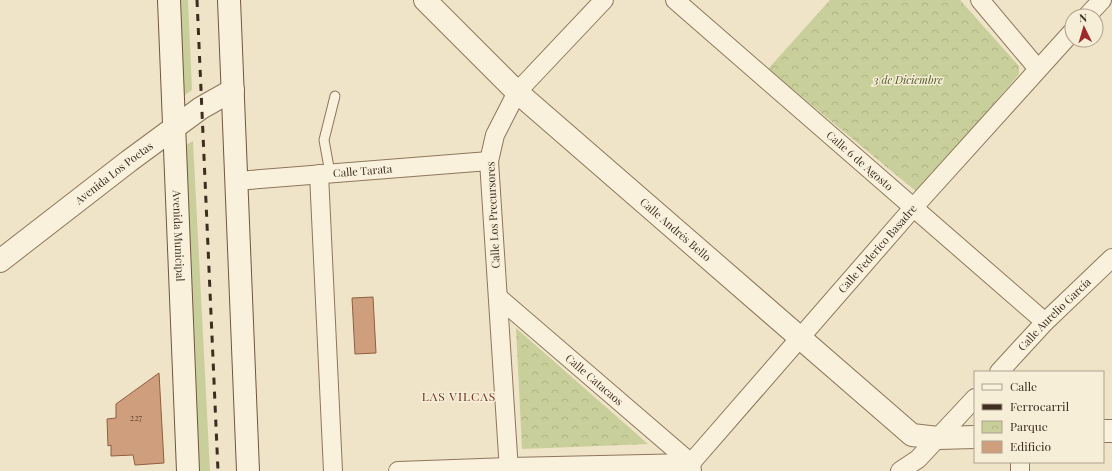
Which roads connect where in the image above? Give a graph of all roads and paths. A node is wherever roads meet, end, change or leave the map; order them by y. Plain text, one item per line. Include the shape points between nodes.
1 (169, 0) edge
2 (229, 0) edge
3 (425, 0) edge
4 (604, 0) edge
5 (675, 0) edge
6 (980, 0) edge
7 (1102, 0) edge
8 (1094, 8) edge
9 (1064, 41) edge
10 (1038, 70) junction
11 (232, 90) junction
12 (517, 92) junction
13 (335, 96) dead end
14 (174, 129) junction
15 (489, 161) junction
16 (324, 174) junction
17 (236, 181) junction
18 (914, 208) junction
19 (1112, 258) edge
20 (0, 261) edge
21 (498, 297) junction
22 (1045, 322) junction
23 (800, 338) junction
24 (1000, 371) edge
25 (974, 399) edge
26 (974, 437) edge
27 (938, 438) junction
28 (691, 467) edge
29 (509, 469) edge
30 (188, 471) edge
31 (248, 471) edge
32 (333, 471) edge
33 (398, 471) edge
34 (900, 471) edge

1 - 14 street, Avenida Municipal
2 - 11 street
3 - 12 street, Calle Andrés Bello
4 - 12 street, Calle Los Precursores
5 - 18 street, Calle 6 de Agosto
6 - 10 street
7 - 8 street
9 - 10 street, Calle Federico Basadre
10 - 18 street, Calle Federico Basadre
11 - 14 street, Avenida Los Poetas via 201,108
11 - 17 street
12 - 15 street, Calle Los Precursores via 495,135
12 - 23 street, Calle Andrés Bello
13 - 16 lane via 324,140
14 - 20 street, Avenida Los Poetas
14 - 30 street, Avenida Municipal
15 - 16 street, Calle Tarata
15 - 21 street, Calle Los Precursores
16 - 17 street, Calle Tarata
16 - 32 street
17 - 31 street
18 - 22 street, Calle 6 de Agosto
18 - 23 street, Calle Federico Basadre
19 - 22 street, Calle Aurelio García
21 - 28 street, Calle Catacaos
21 - 29 street, Calle Los Precursores
22 - 24 street, Calle Aurelio García
23 - 27 street, Calle Andrés Bello via 912,435
23 - 28 street, Calle Federico Basadre
25 - 27 street
26 - 27 street, Calle Andrés Bello
27 - 34 street via 918,459
28 - 29 street
29 - 33 street

